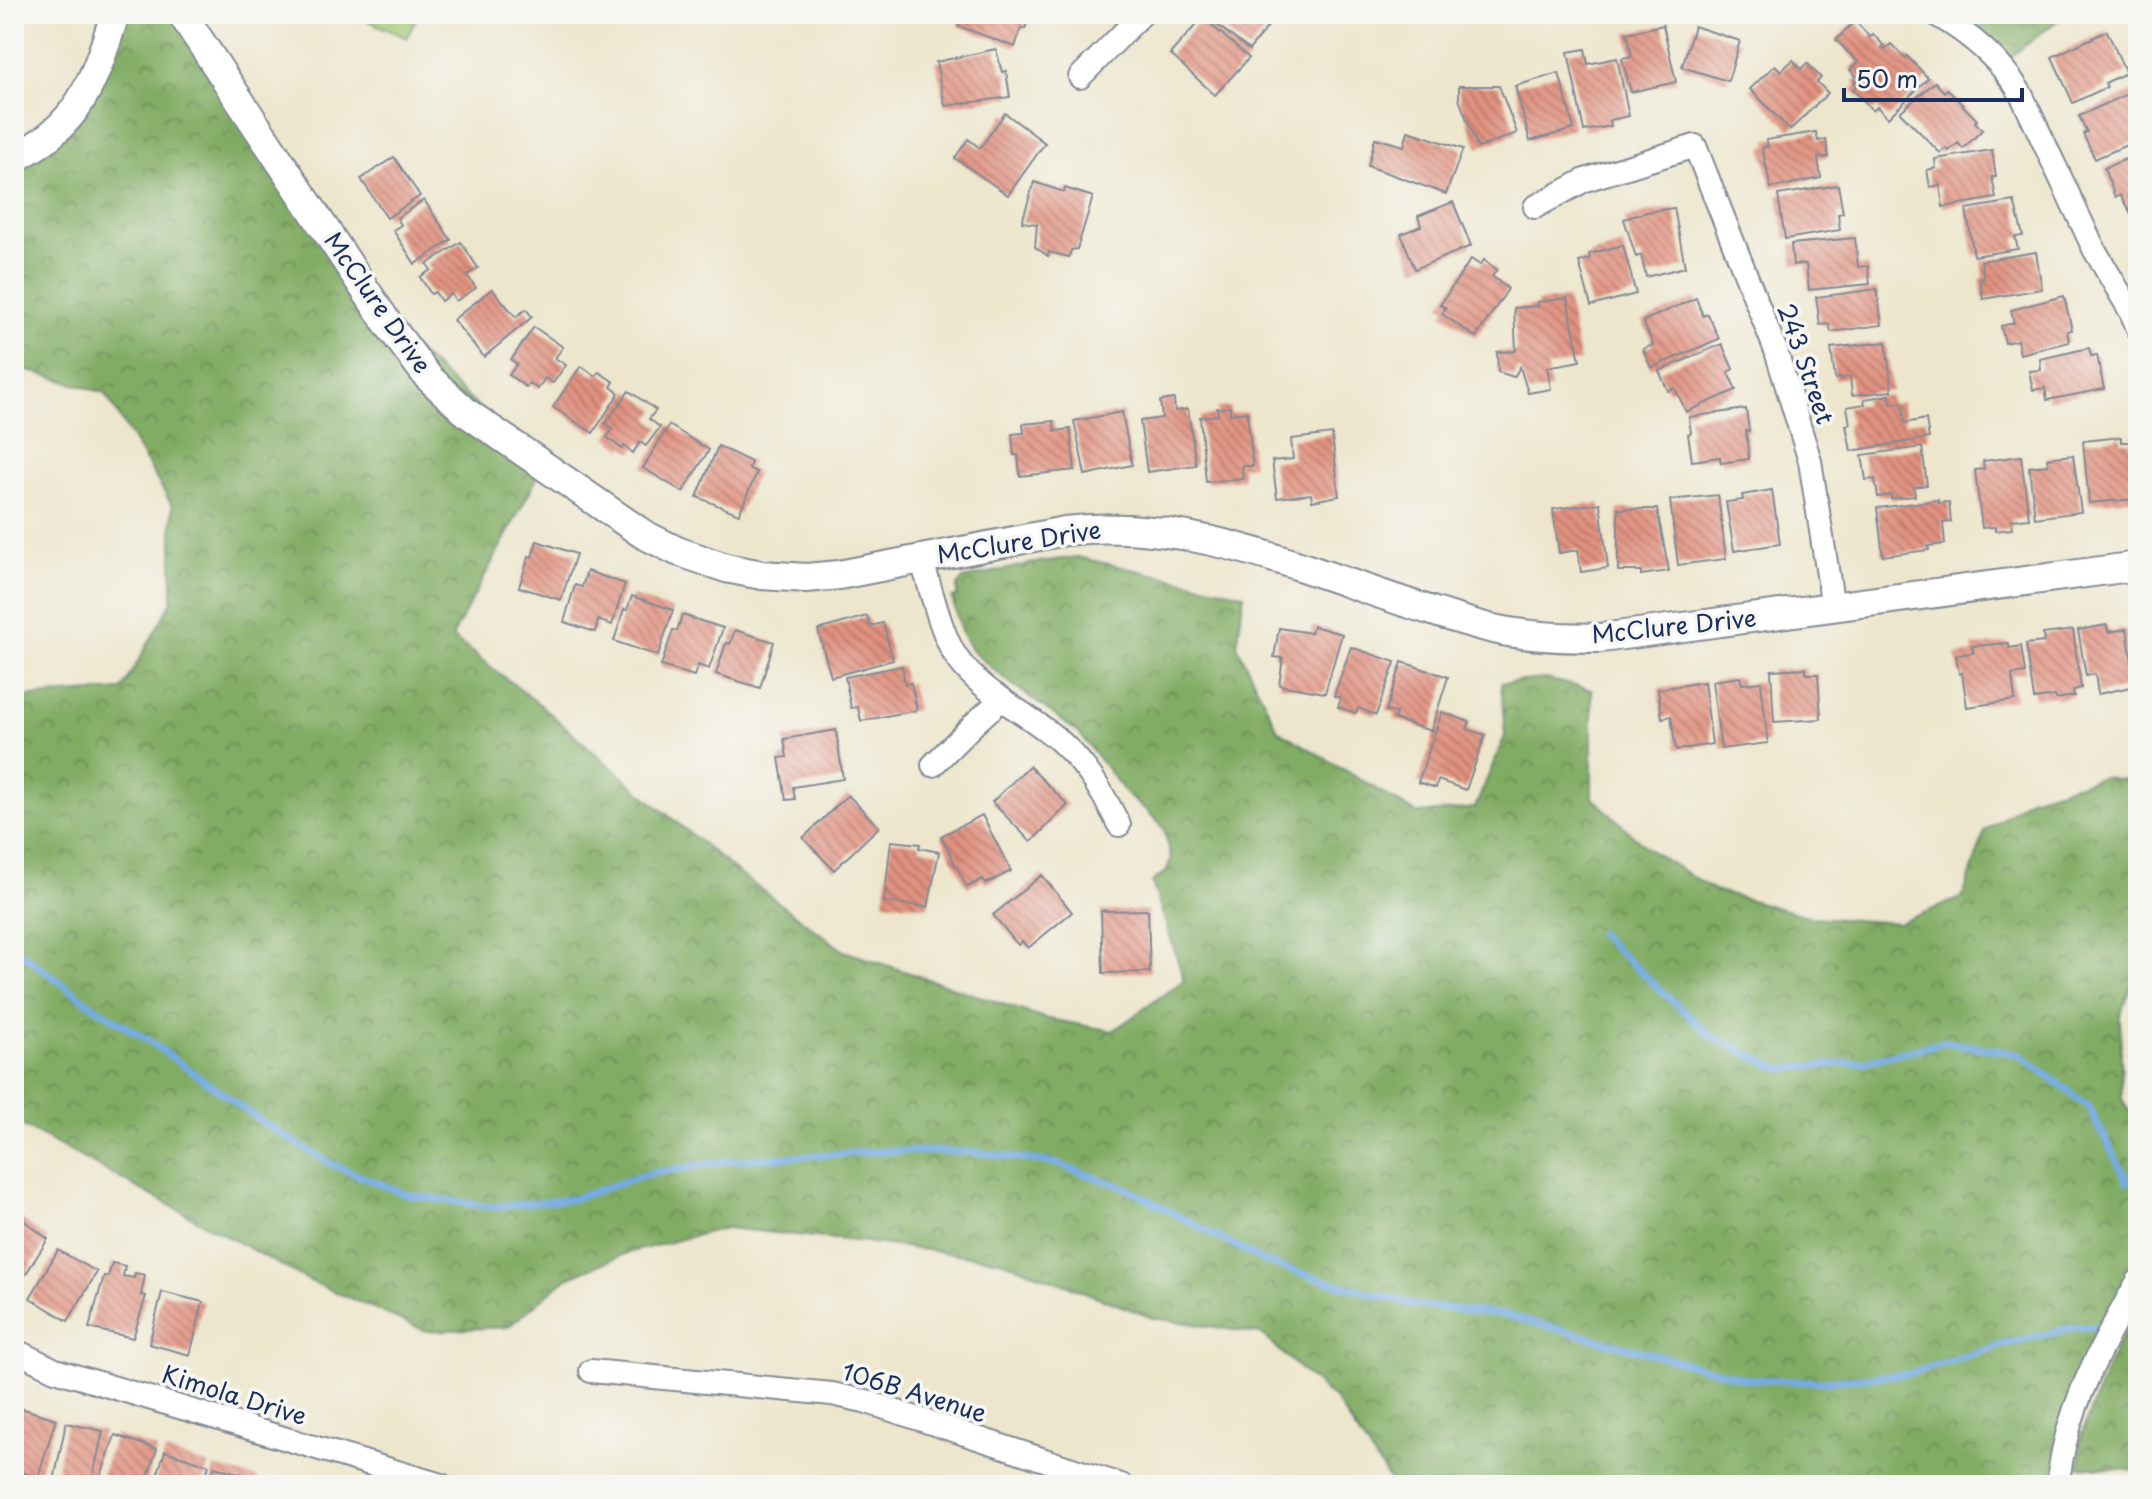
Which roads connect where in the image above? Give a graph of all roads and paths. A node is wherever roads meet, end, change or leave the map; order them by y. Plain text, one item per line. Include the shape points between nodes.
1 (115, 14) edge
2 (182, 14) edge
3 (1142, 14) edge
4 (1935, 14) edge
5 (1080, 77) dead end
6 (14, 158) edge
7 (1535, 207) dead end
8 (2138, 328) edge
9 (921, 560) junction
10 (2138, 566) edge
11 (1833, 607) junction
12 (1002, 699) junction
13 (933, 765) dead end
14 (1119, 825) dead end
15 (2138, 1281) edge
16 (14, 1350) edge
17 (591, 1371) dead end
18 (441, 1485) edge
19 (1121, 1485) edge
20 (2058, 1485) edge

1 - 6 street via 79,106 47,138
2 - 9 street, McClure Drive via 400,342 467,413 643,534 700,560 762,575 806,578
3 - 5 street
4 - 8 street via 1981,45 2012,79
7 - 11 street, 243 Street via 1585,180 1695,146 1776,351 1810,461
9 - 11 street, McClure Drive via 1078,530 1172,533 1220,542 1473,624 1559,637 1614,637
9 - 12 street via 947,641 976,680
10 - 11 street, McClure Drive
12 - 13 street
12 - 14 street via 1062,742 1104,794
15 - 20 street via 2100,1348 2060,1458
16 - 18 street, Kimola Drive via 55,1370
17 - 19 street, 106B Avenue via 832,1394

